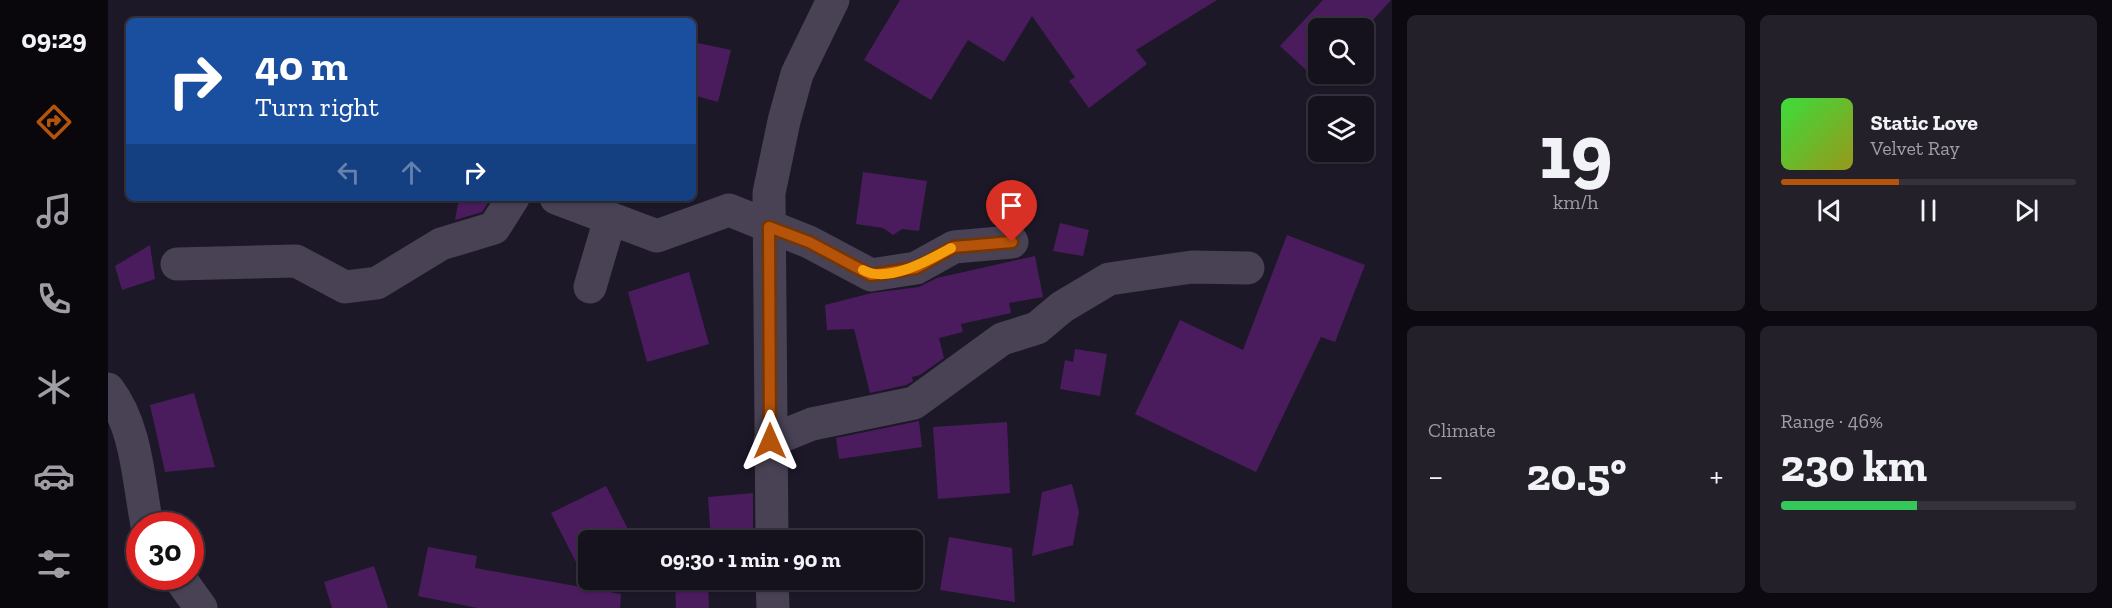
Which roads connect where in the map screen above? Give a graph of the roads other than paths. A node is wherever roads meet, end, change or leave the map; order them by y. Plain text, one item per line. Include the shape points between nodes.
1 (834, 0) edge
2 (511, 201) edge
3 (564, 201) edge
4 (609, 219) junction
5 (769, 227) junction
6 (1012, 242) dead end
7 (177, 264) dead end
8 (1248, 268) dead end
9 (590, 287) dead end
10 (108, 389) edge
11 (770, 441) junction
12 (145, 512) edge
13 (772, 530) edge
14 (188, 590) edge
15 (772, 590) edge
16 (201, 608) edge
17 (773, 608) edge

1 - 5 street via 797,74 769,193
2 - 7 street via 494,228 441,244 377,283 345,287 296,261
3 - 4 street
4 - 5 street via 657,236 729,210
4 - 9 street
5 - 6 street via 809,242 871,275 916,268 954,247
5 - 11 street
8 - 11 street via 1192,267 1109,279 1062,307 1038,328 1002,339 914,403 812,424
10 - 12 street via 120,404 135,449
11 - 13 street
14 - 16 street
15 - 17 street

